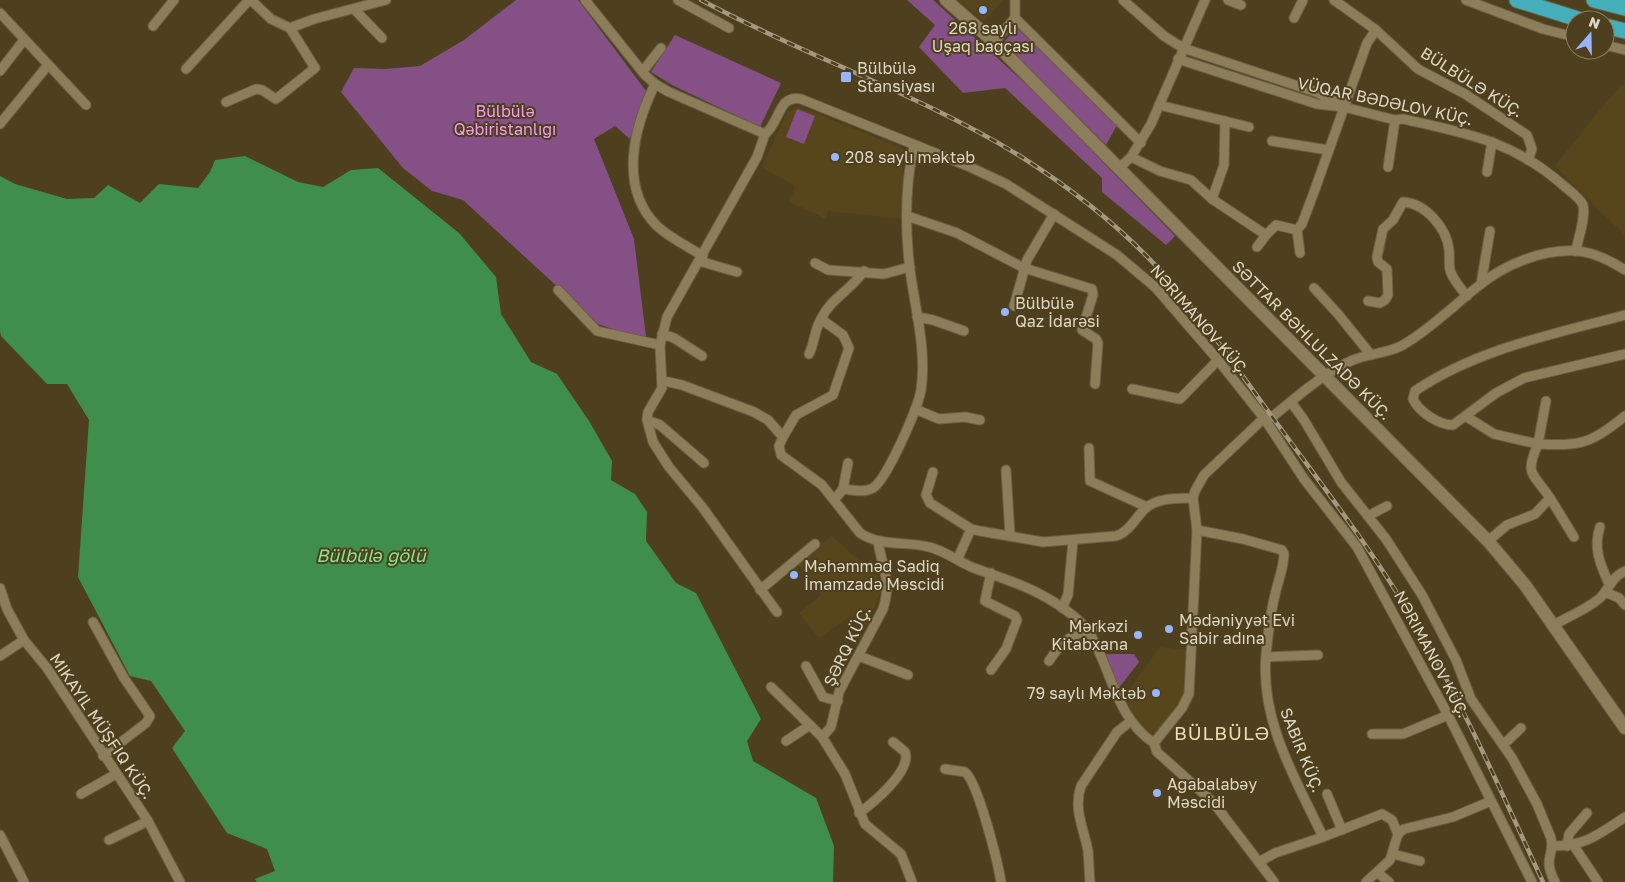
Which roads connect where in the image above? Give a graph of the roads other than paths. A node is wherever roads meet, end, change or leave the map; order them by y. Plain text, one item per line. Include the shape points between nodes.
1 (174, 0) edge
2 (250, 0) edge
3 (386, 0) edge
4 (585, 0) edge
5 (678, 0) edge
6 (946, 0) edge
7 (1015, 0) edge
8 (1124, 0) edge
9 (1204, 0) edge
10 (1228, 0) edge
11 (1303, 0) edge
12 (1334, 0) edge
13 (1466, 0) edge
14 (1517, 0) edge
15 (1594, 0) edge
16 (1241, 5) dead end
17 (354, 8) junction
18 (1625, 8) edge
19 (0, 13) edge
20 (1565, 15) edge
21 (1015, 18) junction
22 (1294, 18) dead end
23 (153, 26) dead end
24 (290, 28) junction
25 (730, 28) dead end
26 (1376, 30) junction
27 (1565, 35) edge
28 (382, 38) dead end
29 (24, 40) junction
30 (994, 42) junction
31 (661, 48) dead end
32 (1183, 48) junction
33 (1178, 59) junction
34 (48, 66) junction
35 (186, 69) dead end
36 (0, 70) edge
37 (642, 71) junction
38 (655, 84) junction
39 (226, 102) dead end
40 (86, 104) dead end
41 (1159, 106) junction
42 (1344, 107) junction
43 (1395, 120) junction
44 (1224, 121) junction
45 (0, 124) edge
46 (1249, 127) dead end
47 (765, 134) junction
48 (1272, 141) dead end
49 (1141, 142) junction
50 (1492, 142) junction
51 (914, 145) junction
52 (1328, 150) junction
53 (1131, 156) junction
54 (1528, 160) junction
55 (1388, 167) dead end
56 (1118, 169) junction
57 (1487, 172) dead end
58 (1212, 199) junction
59 (1054, 214) junction
60 (907, 216) junction
61 (1296, 230) junction
62 (1490, 231) dead end
63 (1266, 234) junction
64 (1256, 247) dead end
65 (1576, 251) junction
66 (1300, 253) dead end
67 (701, 258) junction
68 (815, 264) dead end
69 (910, 267) junction
70 (1024, 268) junction
71 (1625, 270) edge
72 (864, 271) junction
73 (737, 272) dead end
74 (1481, 284) junction
75 (1314, 288) dead end
76 (558, 290) dead end
77 (1467, 296) junction
78 (1368, 301) dead end
79 (1014, 306) dead end
80 (1625, 315) edge
81 (917, 317) junction
82 (821, 319) junction
83 (964, 331) dead end
84 (662, 334) junction
85 (660, 346) junction
86 (809, 354) dead end
87 (1625, 354) edge
88 (702, 356) dead end
89 (1371, 356) junction
90 (1218, 360) junction
91 (1325, 377) junction
92 (664, 381) junction
93 (1095, 384) dead end
94 (1132, 389) dead end
95 (1546, 401) dead end
96 (1291, 402) junction
97 (915, 409) junction
98 (1625, 416) edge
99 (1467, 417) junction
100 (1264, 418) junction
101 (647, 420) junction
102 (980, 420) dead end
103 (783, 437) junction
104 (1538, 444) junction
105 (1089, 448) dead end
106 (704, 463) dead end
107 (848, 464) dead end
108 (1006, 470) dead end
109 (933, 472) dead end
110 (843, 489) junction
111 (1193, 498) junction
112 (1550, 498) junction
113 (835, 499) junction
114 (1387, 506) dead end
115 (1147, 507) junction
116 (1368, 516) junction
117 (1600, 527) dead end
118 (971, 529) junction
119 (1197, 530) junction
120 (1010, 535) junction
121 (1574, 537) dead end
122 (1073, 541) junction
123 (1488, 541) junction
124 (878, 542) junction
125 (816, 544) dead end
126 (958, 558) junction
127 (1625, 571) edge
128 (991, 573) junction
129 (0, 588) edge
130 (1607, 588) junction
131 (760, 590) junction
132 (1625, 605) edge
133 (1062, 608) junction
134 (777, 612) dead end
135 (93, 622) dead end
136 (1100, 625) dead end
137 (1552, 626) junction
138 (1087, 630) junction
139 (24, 640) junction
140 (1318, 655) dead end
141 (0, 656) edge
142 (859, 656) junction
143 (1266, 657) junction
144 (1049, 661) dead end
145 (806, 666) dead end
146 (991, 670) dead end
147 (908, 675) dead end
148 (771, 687) dead end
149 (838, 701) junction
150 (1448, 715) junction
151 (1131, 721) junction
152 (810, 725) junction
153 (1521, 728) dead end
154 (1625, 728) edge
155 (1372, 734) dead end
156 (822, 737) junction
157 (786, 741) dead end
158 (894, 742) dead end
159 (1154, 743) junction
160 (1504, 744) junction
161 (103, 756) junction
162 (946, 769) dead end
163 (116, 774) junction
164 (81, 794) dead end
165 (1327, 794) dead end
166 (1491, 801) junction
167 (859, 813) junction
168 (1587, 813) dead end
169 (1625, 817) edge
170 (148, 821) junction
171 (1342, 830) junction
172 (1398, 834) junction
173 (0, 835) edge
174 (1323, 837) junction
175 (109, 840) dead end
176 (1552, 846) junction
177 (1570, 846) junction
178 (1393, 854) junction
179 (1420, 861) dead end
180 (1259, 862) junction
181 (1378, 873) junction
182 (24, 882) edge
183 (180, 882) edge
184 (912, 882) edge
185 (1001, 882) edge
186 (1090, 882) edge
187 (1274, 882) edge
188 (1366, 882) edge
189 (1389, 882) edge
190 (1532, 882) edge
191 (1555, 882) edge
192 (1598, 882) edge

1 - 23 street
2 - 24 street via 271,19
2 - 35 street
3 - 17 street
4 - 37 street
5 - 25 street
6 - 30 main road, SƏTTAR BƏHLULZADƏ KÜÇ.
7 - 21 street
8 - 32 street via 1164,36
9 - 32 street
10 - 16 street
11 - 22 street
12 - 26 street, BÜLBÜLƏ KÜÇ.
13 - 27 street
14 - 20 highway
15 - 18 highway
17 - 24 street
17 - 28 street
19 - 29 street
21 - 30 street
21 - 49 street
24 - 39 street via 315,68 276,99 256,89
26 - 42 street via 1367,43
26 - 54 street, BÜLBÜLƏ KÜÇ. via 1418,69 1465,94 1527,135 1532,149
29 - 34 street
29 - 36 street
30 - 56 main road, SƏTTAR BƏHLULZADƏ KÜÇ.
31 - 37 street
32 - 33 street
32 - 42 street via 1316,92
33 - 41 street
33 - 42 street, VÜQAR BƏDƏLOV KÜÇ. via 1317,104
34 - 40 street
34 - 45 street
37 - 38 street
38 - 47 street
38 - 67 street via 634,139 633,176 644,210 657,226
41 - 44 street
41 - 49 street
42 - 43 street, VÜQAR BƏDƏLOV KÜÇ.
42 - 52 street
43 - 50 street, VÜQAR BƏDƏLOV KÜÇ. via 1403,118
43 - 55 street
44 - 46 street
44 - 58 street via 1224,165
47 - 51 street, NƏRIMANOV KÜÇ. via 784,103 795,98
47 - 67 street, NƏRIMANOV KÜÇ. via 757,157
48 - 52 street
49 - 53 street
50 - 54 street, VÜQAR BƏDƏLOV KÜÇ.
50 - 57 street
51 - 59 street, NƏRIMANOV KÜÇ. via 987,174
51 - 60 street
52 - 61 street via 1302,224
53 - 56 street
53 - 58 street via 1160,171 1191,180
54 - 65 street, VÜQAR BƏDƏLOV KÜÇ. via 1556,179 1583,205
56 - 91 main road, SƏTTAR BƏHLULZADƏ KÜÇ.
58 - 63 street
59 - 70 street
59 - 90 street, NƏRIMANOV KÜÇ. via 1117,254 1143,275
60 - 69 street
60 - 70 street via 957,233
61 - 63 street via 1276,225
61 - 66 street
62 - 74 street
63 - 64 street
65 - 71 street via 1606,259
65 - 74 street via 1528,259
67 - 73 street
67 - 84 street, NƏRIMANOV KÜÇ. via 679,293
68 - 72 street via 828,270
69 - 72 street via 890,274
69 - 81 street
70 - 79 street
70 - 93 street via 1094,292 1082,330 1098,343
72 - 82 street via 854,286 833,301
74 - 77 street
75 - 89 street
76 - 85 street via 597,331
77 - 78 street via 1450,271 1446,236 1424,209 1403,202 1393,220 1383,228 1377,257 1387,269 1388,295 1380,303
77 - 89 street via 1402,346
80 - 99 street via 1496,352 1441,375 1413,395 1415,403 1425,413 1445,425 1453,425
81 - 83 street
81 - 97 street via 922,376
82 - 86 street
82 - 103 street via 843,335 849,348 848,357 833,395 796,415
84 - 85 street, NƏRIMANOV KÜÇ.
84 - 88 street
85 - 92 street, NƏRIMANOV KÜÇ.
87 - 99 street via 1524,378 1496,393
89 - 91 street via 1354,360
90 - 94 street via 1180,399
90 - 100 street, NƏRIMANOV KÜÇ.
91 - 96 street
91 - 123 main road, SƏTTAR BƏHLULZADƏ KÜÇ.
92 - 101 street
92 - 103 street via 754,412 768,420
95 - 104 street
96 - 100 street via 1272,417
96 - 116 street, NƏRIMANOV KÜÇ. via 1336,474
97 - 102 street via 939,418
97 - 110 street via 890,464 876,485 866,490
98 - 104 street via 1583,443
99 - 104 street via 1494,434
100 - 111 street via 1204,475
100 - 150 street, NƏRIMANOV KÜÇ. via 1304,479 1368,564
101 - 106 street via 660,425
101 - 131 street via 654,442 669,467 703,508
103 - 113 street via 779,446 781,455 822,485
104 - 112 street via 1531,471
105 - 115 street via 1090,481
107 - 110 street
108 - 120 street
109 - 118 street via 926,495 930,503
110 - 113 street
111 - 115 street via 1163,500
111 - 119 street
112 - 121 street
112 - 123 street via 1535,514 1507,525
113 - 124 street via 860,533
114 - 116 street
115 - 122 street via 1121,534
116 - 160 street, NƏRIMANOV KÜÇ. via 1422,595 1456,660 1471,699
117 - 130 street via 1596,544
118 - 120 street
118 - 126 street
119 - 143 street, SABIR KÜÇ. via 1282,550 1284,554 1271,612
119 - 159 street via 1191,687 1182,708
120 - 122 street via 1043,542
122 - 133 street via 1068,595
123 - 137 main road, SƏTTAR BƏHLULZADƏ KÜÇ. via 1521,580
124 - 126 street via 926,546
124 - 142 street, ŞƏRQ KÜÇ. via 889,588 883,609
125 - 131 street
126 - 128 street via 973,568
127 - 130 street via 1615,576
128 - 133 street via 1022,584
128 - 146 street via 985,602 1015,616 1017,620 1006,649
129 - 139 street
130 - 132 street
130 - 137 street via 1596,601
131 - 134 street
133 - 138 street
135 - 161 street via 124,678 150,716 146,723
136 - 138 street
137 - 154 main road, SƏTTAR BƏHLULZADƏ KÜÇ.
138 - 144 street via 1061,643
138 - 151 street via 1116,696
139 - 141 street
139 - 161 street via 47,668
140 - 143 street
142 - 147 street
142 - 149 street, ŞƏRQ KÜÇ.
143 - 174 street, SABIR KÜÇ. via 1266,689 1271,720
145 - 149 street via 824,697
148 - 152 street
149 - 156 street, ŞƏRQ KÜÇ. via 831,727
150 - 155 street via 1403,734
150 - 166 street, NƏRIMANOV KÜÇ.
151 - 159 street via 1138,732
151 - 186 street via 1117,732 1078,795
152 - 156 street
152 - 157 street
153 - 160 street
156 - 167 street via 845,774
158 - 167 street via 905,752 905,765 881,796
159 - 180 street via 1157,752 1212,802
160 - 176 street, NƏRIMANOV KÜÇ. via 1537,804
161 - 163 street
162 - 185 street via 965,772 972,781
163 - 164 street
163 - 170 street
165 - 171 street
166 - 172 street via 1453,817 1404,829
166 - 190 street, NƏRIMANOV KÜÇ.
167 - 184 street via 876,835 901,854
168 - 177 street via 1569,834
169 - 177 street via 1592,838
170 - 175 street
170 - 183 street
171 - 172 street via 1382,814 1392,820
171 - 174 street
172 - 178 street
173 - 182 street
174 - 180 street via 1275,853
176 - 177 street
176 - 191 street, NƏRIMANOV KÜÇ. via 1547,863
177 - 192 street
178 - 179 street
178 - 181 street
180 - 187 street
181 - 188 street
181 - 189 street

